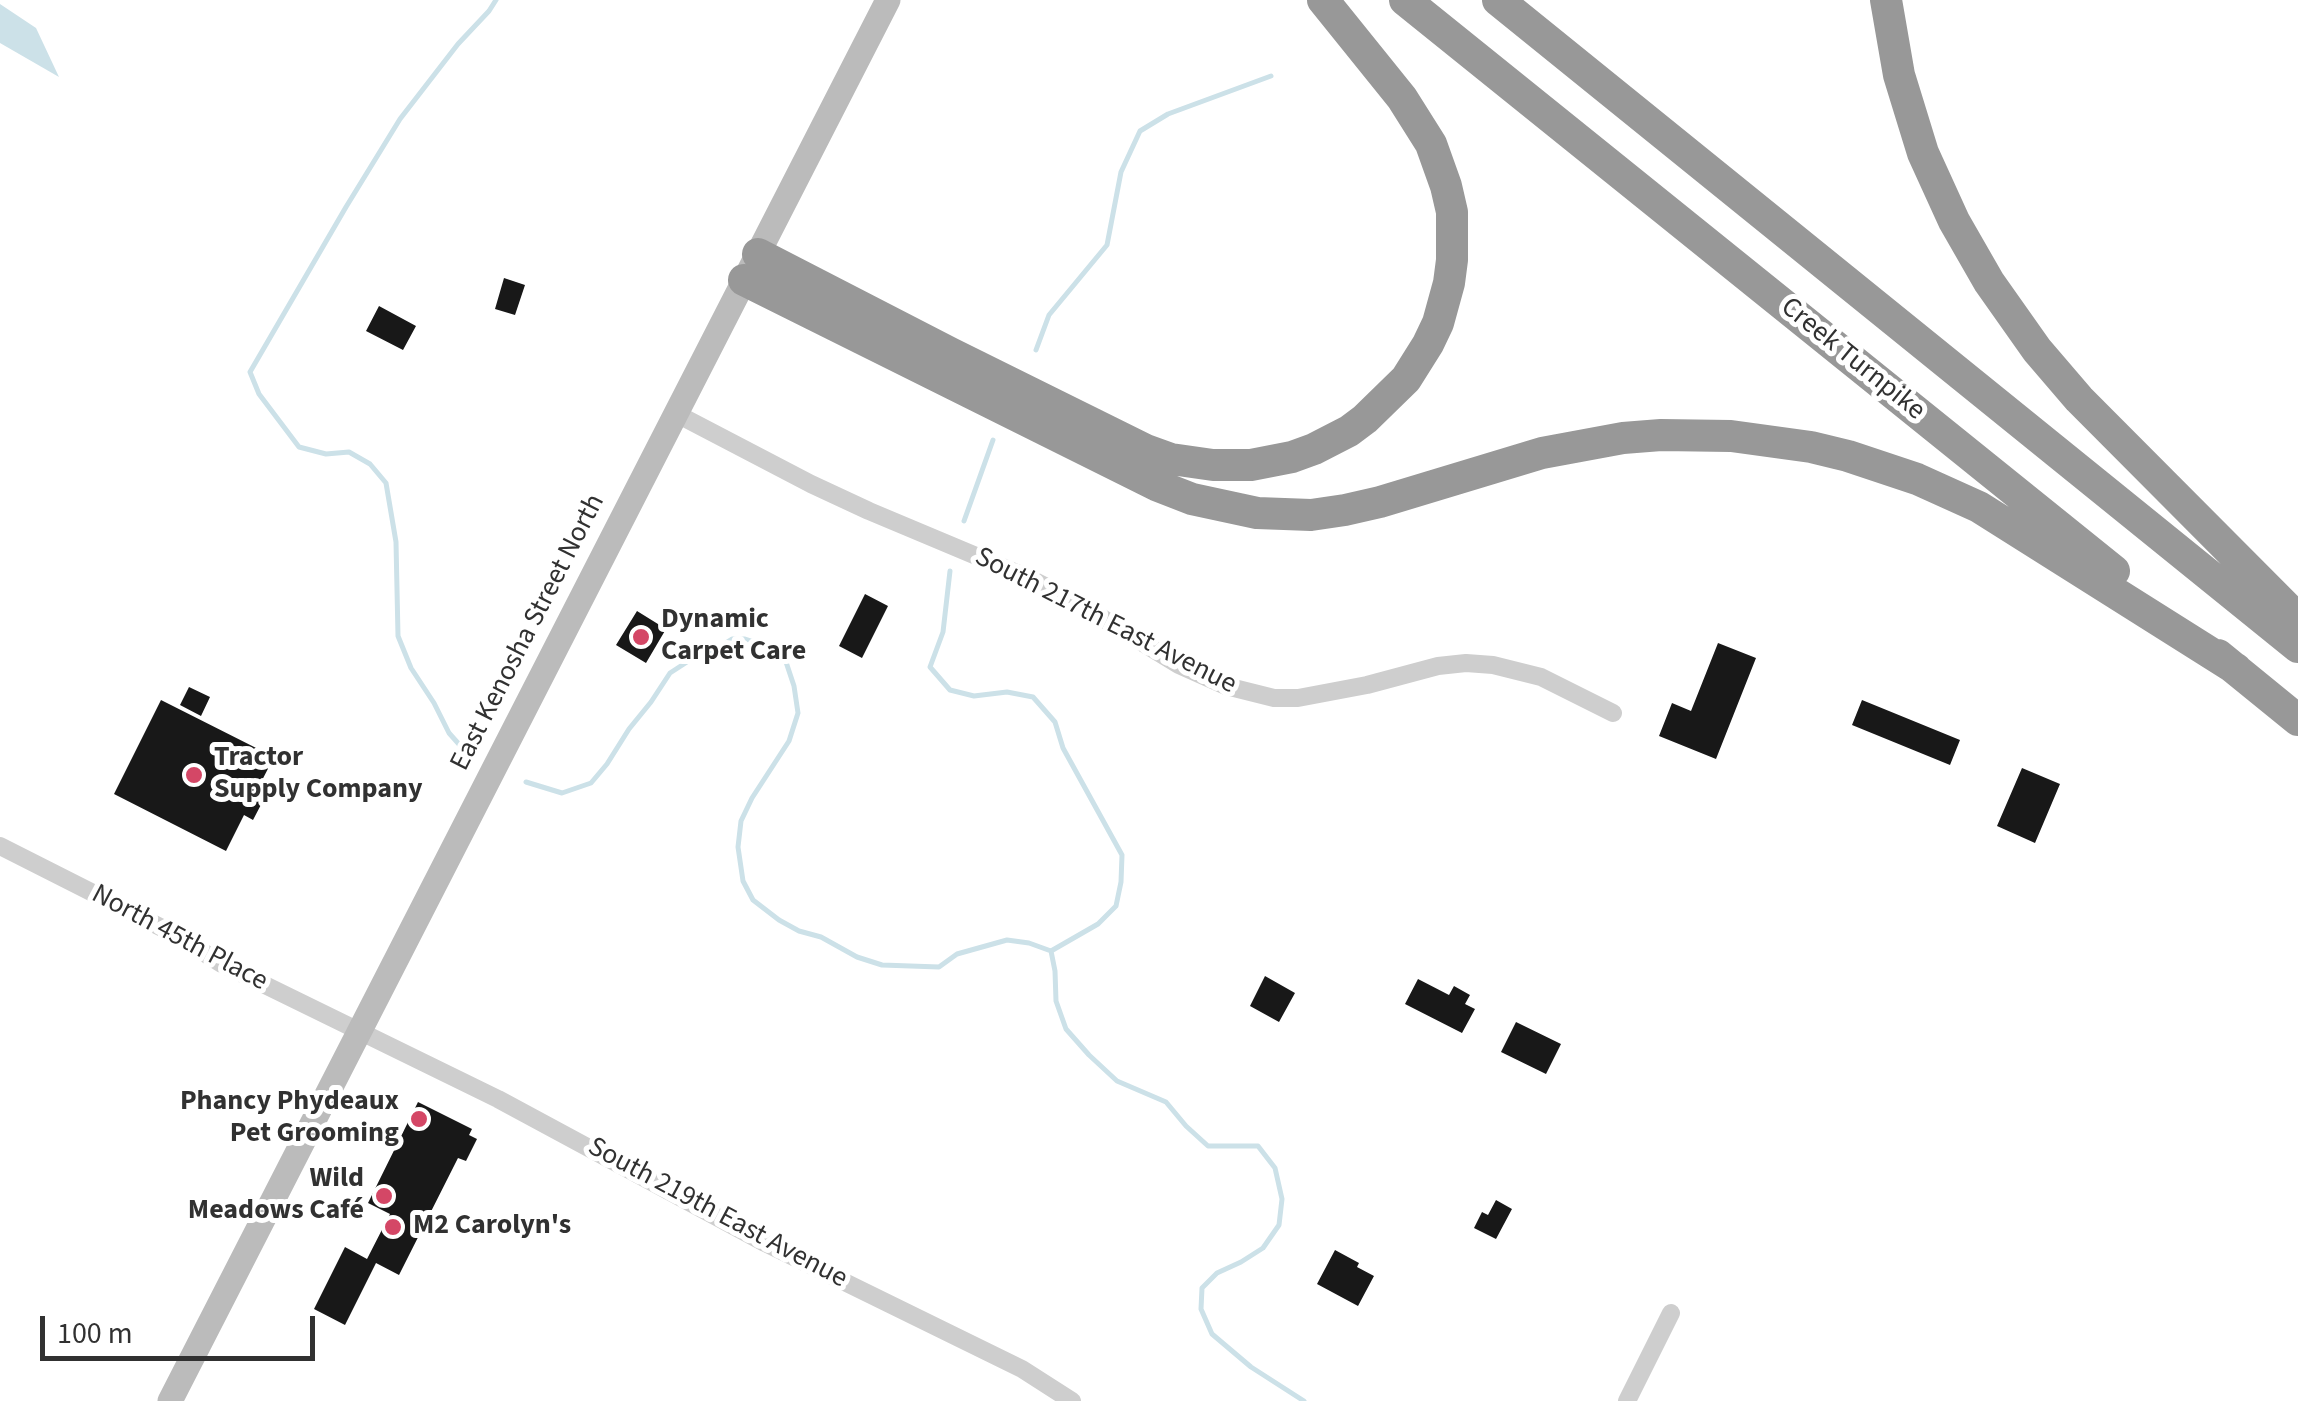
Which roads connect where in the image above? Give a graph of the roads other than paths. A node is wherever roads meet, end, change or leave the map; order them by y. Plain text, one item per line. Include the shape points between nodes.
1 (888, 0) edge
2 (1323, 0) edge
3 (1405, 0) edge
4 (1498, 0) edge
5 (1886, 0) edge
6 (751, 267) junction
7 (674, 413) junction
8 (2298, 619) edge
9 (2298, 647) edge
10 (2236, 669) junction
11 (1613, 713) dead end
12 (2298, 720) edge
13 (0, 846) edge
14 (358, 1031) junction
15 (1671, 1313) dead end
16 (170, 1401) edge
17 (1072, 1401) edge
18 (1627, 1401) edge

1 - 6 main road, East Kenosha Street North
2 - 6 highway via 1420,124 1452,212 1450,283 1438,323 1394,394 1350,431 1292,457 1251,465 1171,458 882,318
3 - 10 highway, Creek Turnpike
4 - 9 highway, Creek Turnpike
5 - 8 highway via 1923,153 1988,282 2079,399
6 - 7 main road, East Kenosha Street North
6 - 10 highway via 1156,486 1192,499 1241,511 1311,515 1623,438 1731,436 1811,446 1980,507
7 - 11 street, South 217th East Avenue via 826,491 1031,579 1226,686 1298,698 1466,663 1541,677
7 - 14 main road, East Kenosha Street North
10 - 12 highway, Creek Turnpike
13 - 14 street, North 45th Place
14 - 16 main road, East Kenosha Street North
14 - 17 street, South 219th East Avenue via 1022,1369
15 - 18 street

